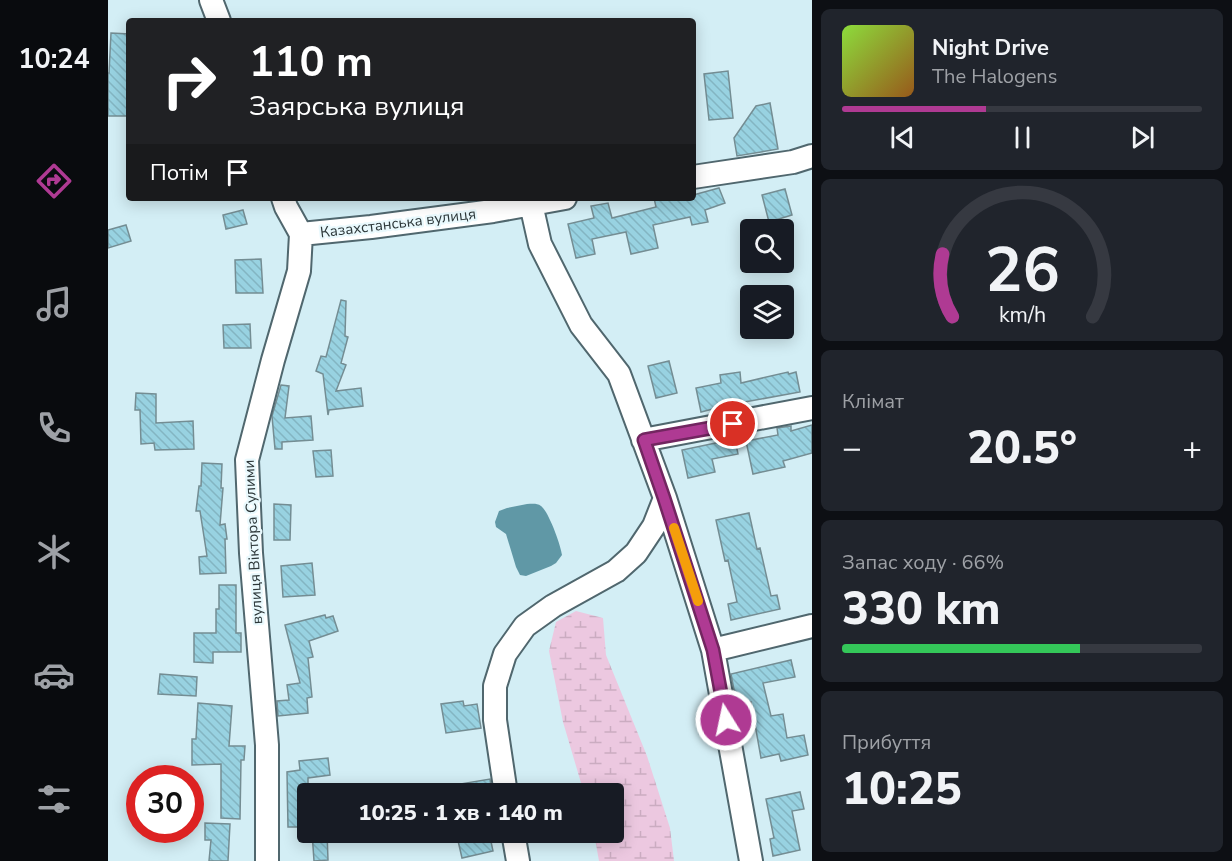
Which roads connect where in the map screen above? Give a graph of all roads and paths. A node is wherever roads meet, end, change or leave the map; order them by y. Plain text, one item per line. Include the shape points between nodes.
1 (212, 0) edge
2 (218, 18) edge
3 (812, 156) edge
4 (696, 177) edge
5 (283, 201) edge
6 (548, 201) edge
7 (531, 204) junction
8 (301, 234) junction
9 (812, 408) edge
10 (644, 440) junction
11 (664, 498) junction
12 (812, 626) edge
13 (713, 650) junction
14 (504, 783) edge
15 (515, 843) edge
16 (267, 861) edge
17 (518, 861) edge
18 (751, 861) edge

1 - 2 street
3 - 4 street
5 - 8 street
6 - 7 street, Казахстанська вулиця
7 - 8 street, Казахстанська вулиця
7 - 10 street via 540,244 581,325 620,374
8 - 16 street, вулиця Віктора Сулими via 298,271 247,460 267,745
9 - 10 street
10 - 11 street
11 - 13 street
11 - 14 street via 654,526 636,553 616,571 525,626 506,654 495,686 495,720
12 - 13 street
13 - 18 street
15 - 17 street

